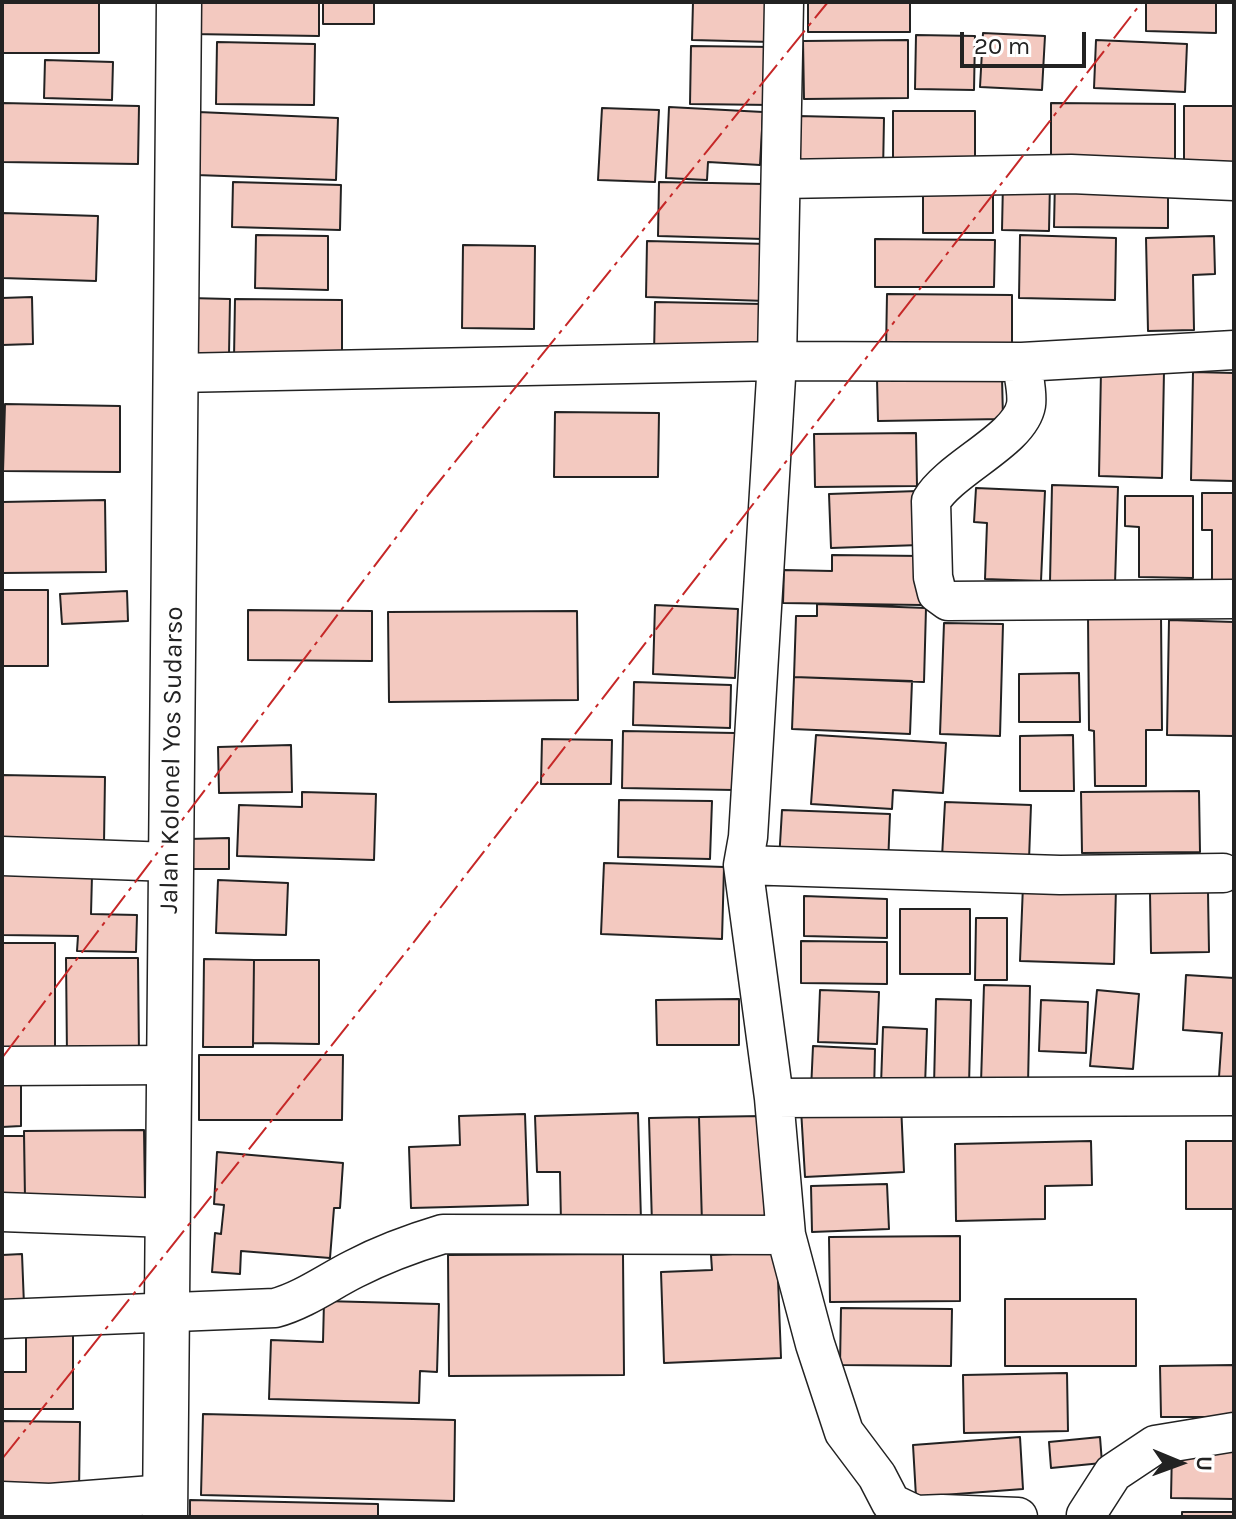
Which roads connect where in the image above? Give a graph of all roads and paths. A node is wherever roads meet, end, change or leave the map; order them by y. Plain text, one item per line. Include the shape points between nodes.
1 (179, 2) edge
2 (784, 2) edge
3 (782, 179) junction
4 (1234, 181) edge
5 (1234, 350) edge
6 (777, 361) junction
7 (1022, 362) junction
8 (176, 373) junction
9 (1234, 599) edge
10 (2, 856) edge
11 (171, 862) junction
12 (743, 865) junction
13 (1223, 873) dead end
14 (169, 1065) junction
15 (2, 1066) edge
16 (1234, 1096) edge
17 (774, 1098) junction
18 (2, 1212) edge
19 (168, 1218) junction
20 (786, 1235) junction
21 (167, 1312) junction
22 (2, 1319) edge
23 (1234, 1432) edge
24 (2, 1501) edge
25 (165, 1506) edge
26 (1079, 1516) edge
27 (1018, 1517) edge

1 - 8 street, Jalan Kolonel Yos Sudarso
2 - 3 street
3 - 4 street via 1071,174
3 - 6 street
5 - 7 street
6 - 7 street
6 - 8 street
6 - 12 street
7 - 9 street via 1023,417 931,501 937,593 948,601
8 - 11 street, Jalan Kolonel Yos Sudarso
10 - 11 street
11 - 14 street, Jalan Kolonel Yos Sudarso
12 - 13 street via 1060,875
12 - 17 street
14 - 15 street
14 - 19 street, Jalan Kolonel Yos Sudarso
16 - 17 street
17 - 20 street
18 - 19 street
19 - 21 street, Jalan Kolonel Yos Sudarso
20 - 21 street via 443,1234 356,1268 293,1303
20 - 27 street via 844,1432 891,1503 916,1515
21 - 22 street
21 - 25 street, Jalan Kolonel Yos Sudarso
23 - 26 street via 1155,1445 1113,1473
24 - 25 street

